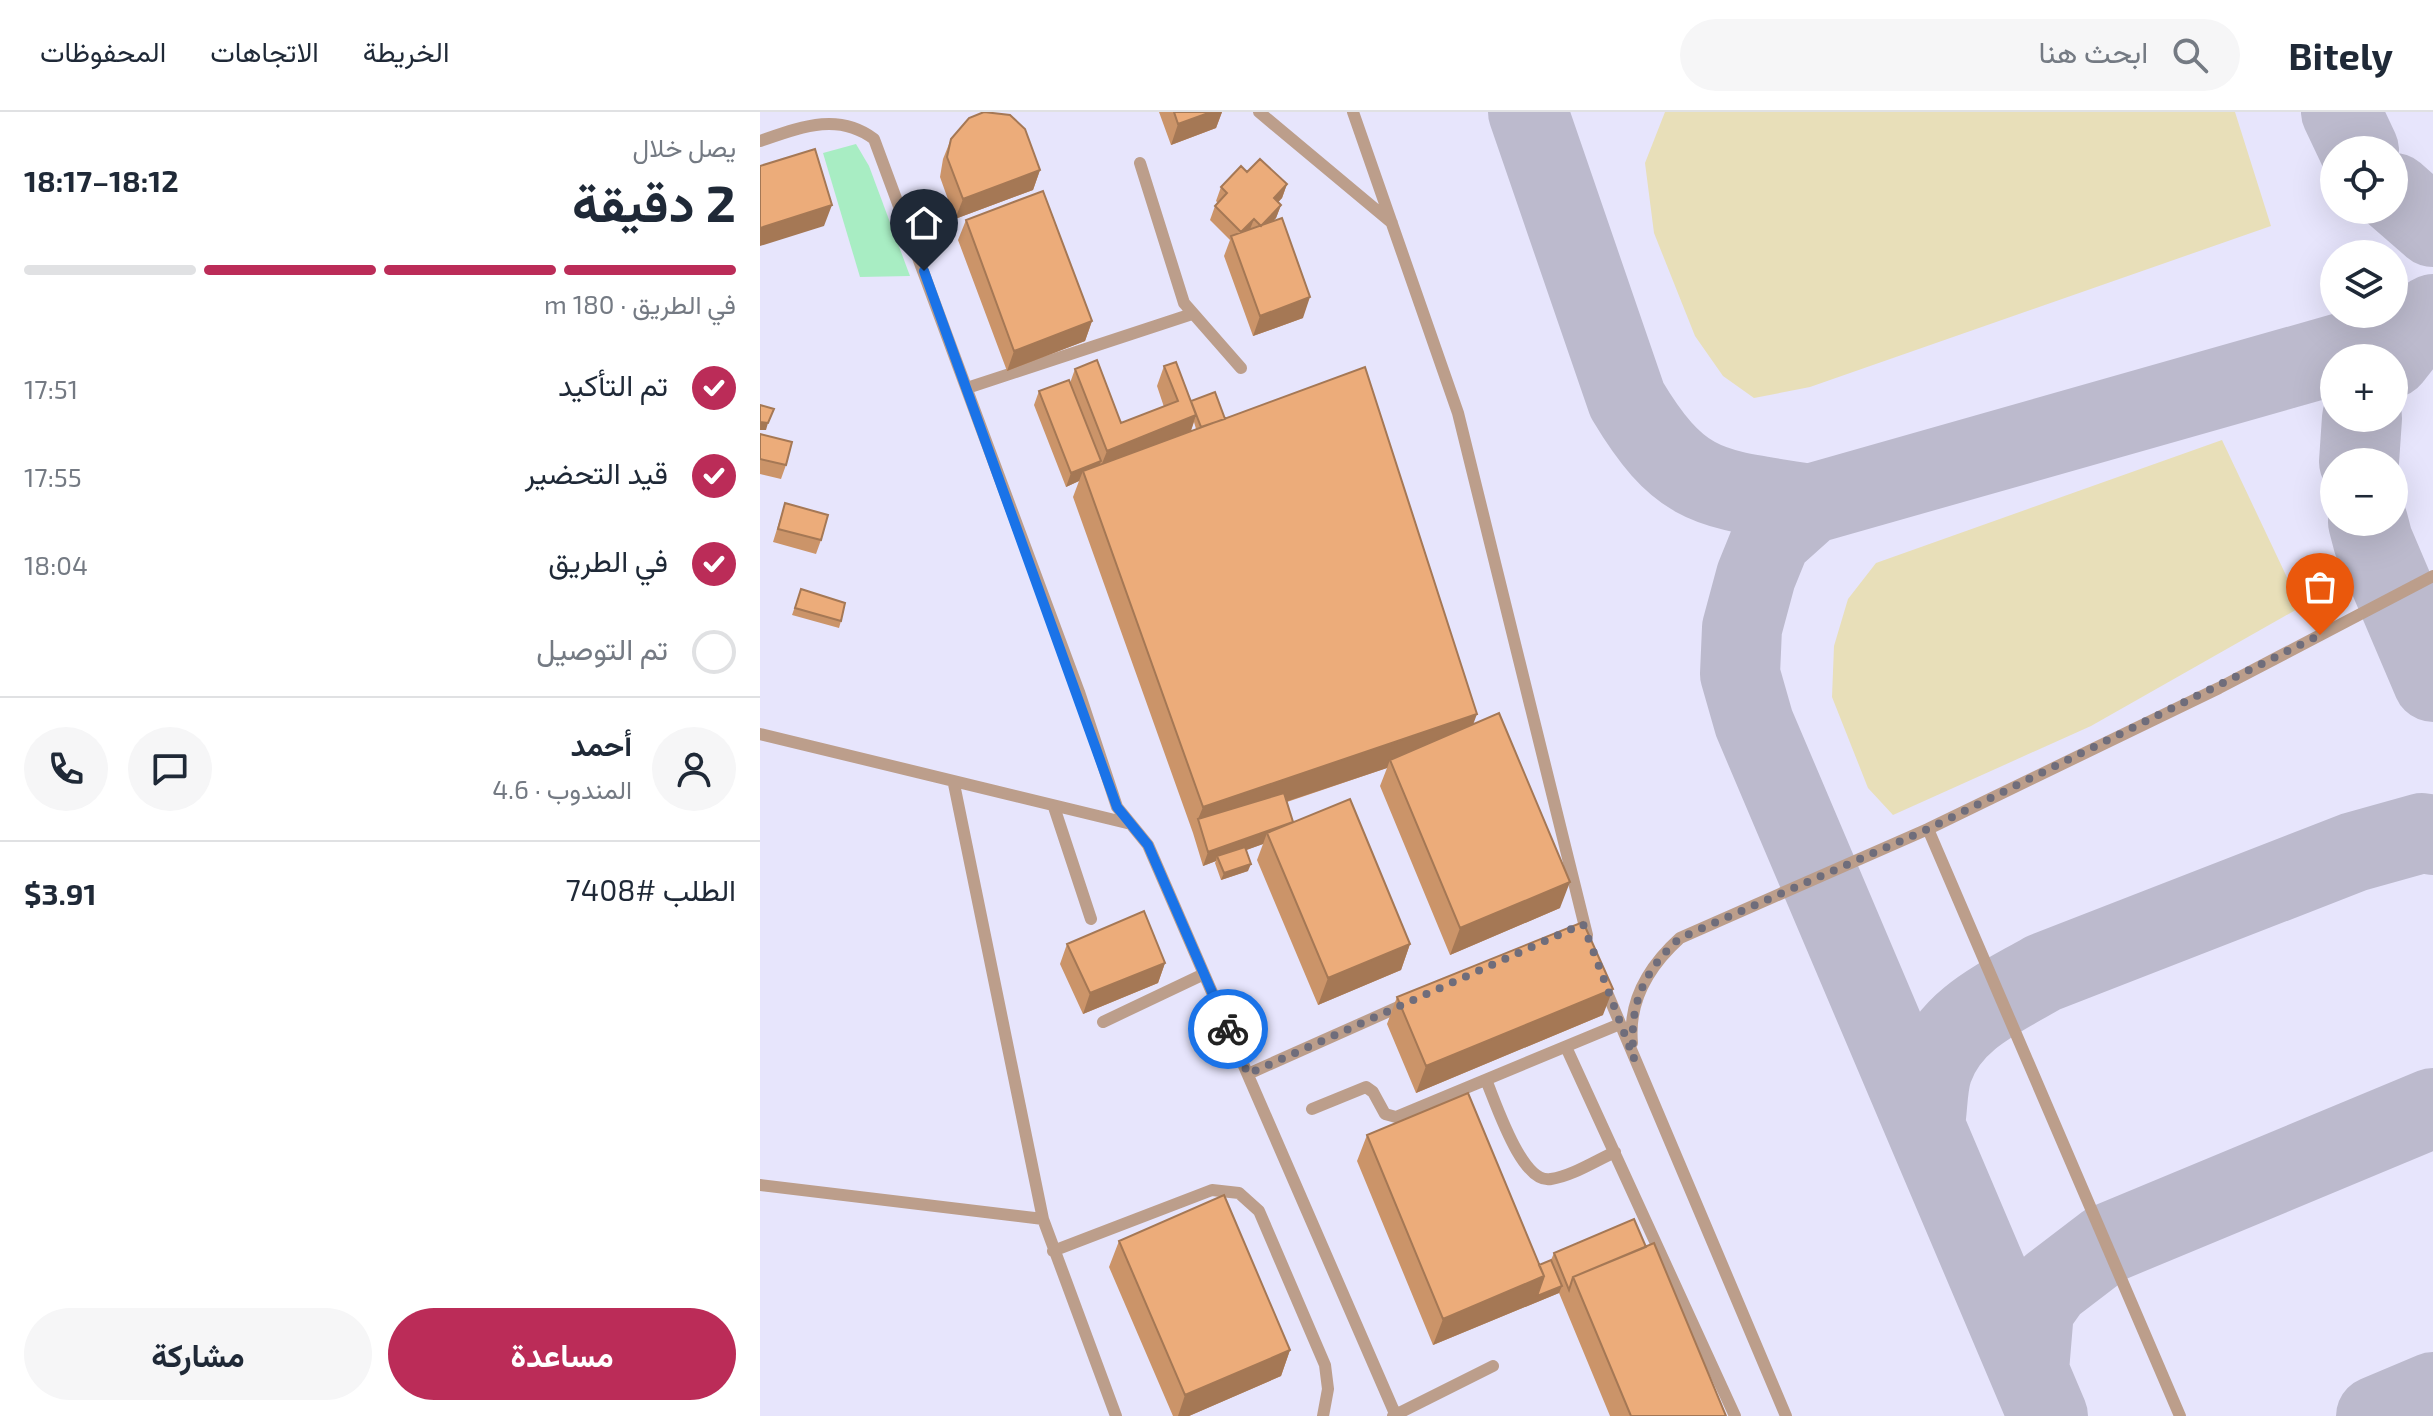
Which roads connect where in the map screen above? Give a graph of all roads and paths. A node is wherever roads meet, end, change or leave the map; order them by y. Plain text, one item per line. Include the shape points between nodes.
1 (1259, 112) edge
2 (1353, 112) edge
3 (807, 118) edge
4 (760, 141) edge
5 (1140, 163) dead end
6 (1392, 223) junction
7 (1192, 314) junction
8 (1241, 368) dead end
9 (967, 388) junction
10 (2433, 576) edge
11 (760, 734) edge
12 (954, 784) junction
13 (1054, 807) junction
14 (1127, 823) junction
15 (1928, 829) junction
16 (1091, 919) dead end
17 (1583, 924) junction
18 (1569, 930) edge
19 (1591, 953) edge
20 (1597, 968) edge
21 (1204, 974) junction
22 (1423, 996) edge
23 (1103, 1022) dead end
24 (1620, 1024) junction
25 (1566, 1047) junction
26 (1634, 1059) junction
27 (1248, 1074) junction
28 (1486, 1080) junction
29 (1312, 1109) dead end
30 (1615, 1152) junction
31 (760, 1185) edge
32 (1043, 1219) junction
33 (1053, 1251) junction
34 (1493, 1366) dead end
35 (1116, 1416) edge
36 (1323, 1416) edge
37 (1395, 1416) edge
38 (1735, 1416) edge
39 (1786, 1416) edge
40 (2180, 1416) edge

1 - 6 lane
2 - 6 lane
3 - 4 lane
3 - 9 lane via 857,120 874,139
5 - 7 lane
6 - 17 lane via 1458,413
7 - 8 lane
7 - 9 lane
9 - 14 lane
10 - 15 lane via 2219,688
11 - 12 lane
12 - 13 lane
12 - 32 lane
13 - 14 lane
13 - 16 lane
14 - 21 lane via 1148,845
15 - 26 lane via 1680,938 1660,956 1635,1004
15 - 40 lane
17 - 18 lane
17 - 19 lane
20 - 24 lane
21 - 23 lane
21 - 27 lane
22 - 27 lane
24 - 25 lane
24 - 26 lane
25 - 28 lane
25 - 30 lane
26 - 39 lane
27 - 37 lane
28 - 29 lane via 1392,1118 1366,1087
28 - 30 lane via 1524,1166 1537,1177 1552,1179
30 - 38 lane
31 - 32 lane
32 - 33 lane
33 - 35 lane
33 - 36 lane via 1212,1190 1239,1193 1259,1211 1325,1365
34 - 37 lane

